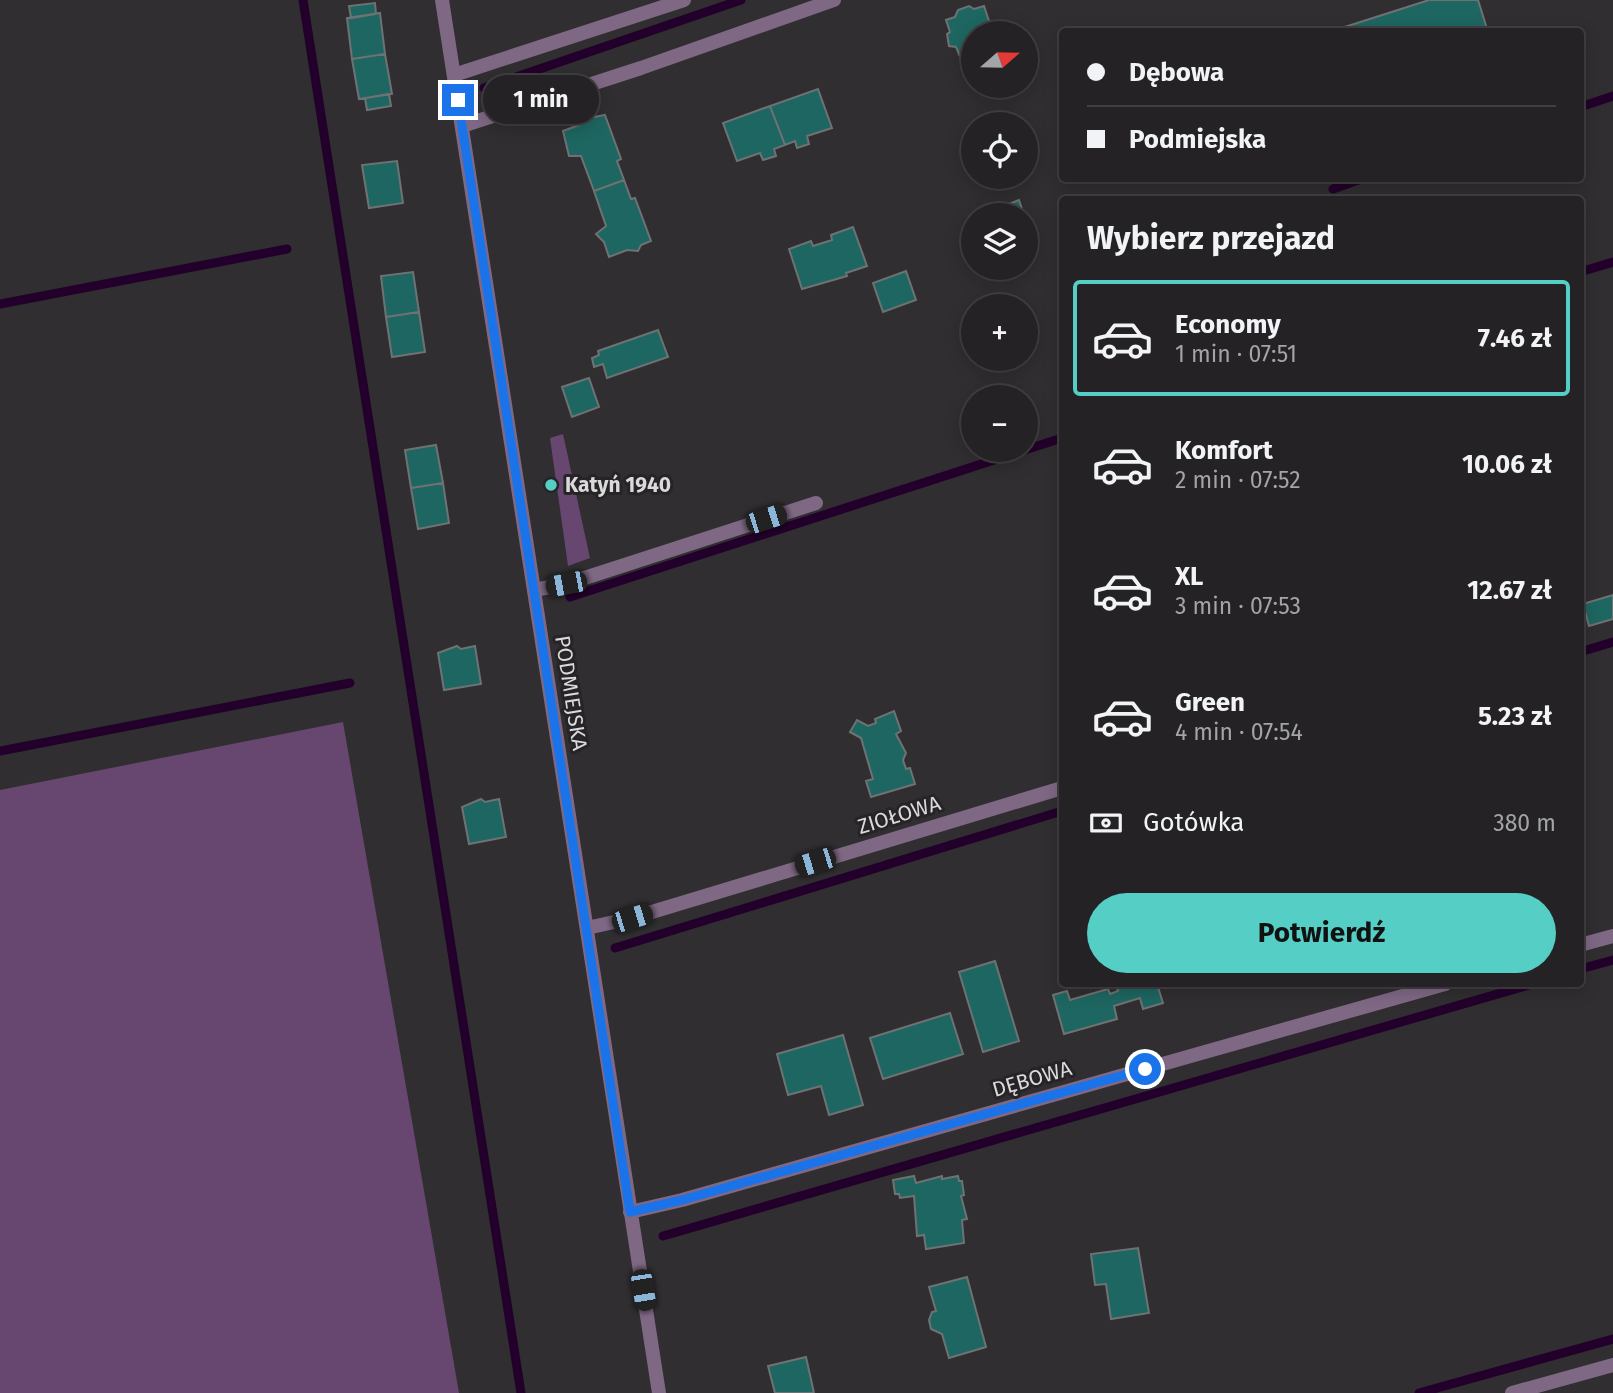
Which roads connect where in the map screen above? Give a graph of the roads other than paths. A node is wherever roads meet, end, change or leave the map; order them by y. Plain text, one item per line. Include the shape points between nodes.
1 (442, 0) edge
2 (684, 0) edge
3 (834, 0) edge
4 (454, 75) junction
5 (462, 126) junction
6 (816, 503) dead end
7 (534, 590) junction
8 (1059, 789) edge
9 (587, 928) junction
10 (1613, 936) edge
11 (1584, 944) edge
12 (1434, 987) edge
13 (630, 1212) junction
14 (1613, 1365) edge
15 (659, 1393) edge
16 (1512, 1393) edge

1 - 4 street, PODMIEJSKA
2 - 4 street
3 - 5 street
4 - 5 street, PODMIEJSKA
5 - 7 street, PODMIEJSKA
6 - 7 street via 566,584
7 - 9 street, PODMIEJSKA
8 - 9 street, ZIOŁOWA
9 - 13 street, PODMIEJSKA
10 - 11 street
12 - 13 street, DĘBOWA
13 - 15 street, PODMIEJSKA
14 - 16 street

